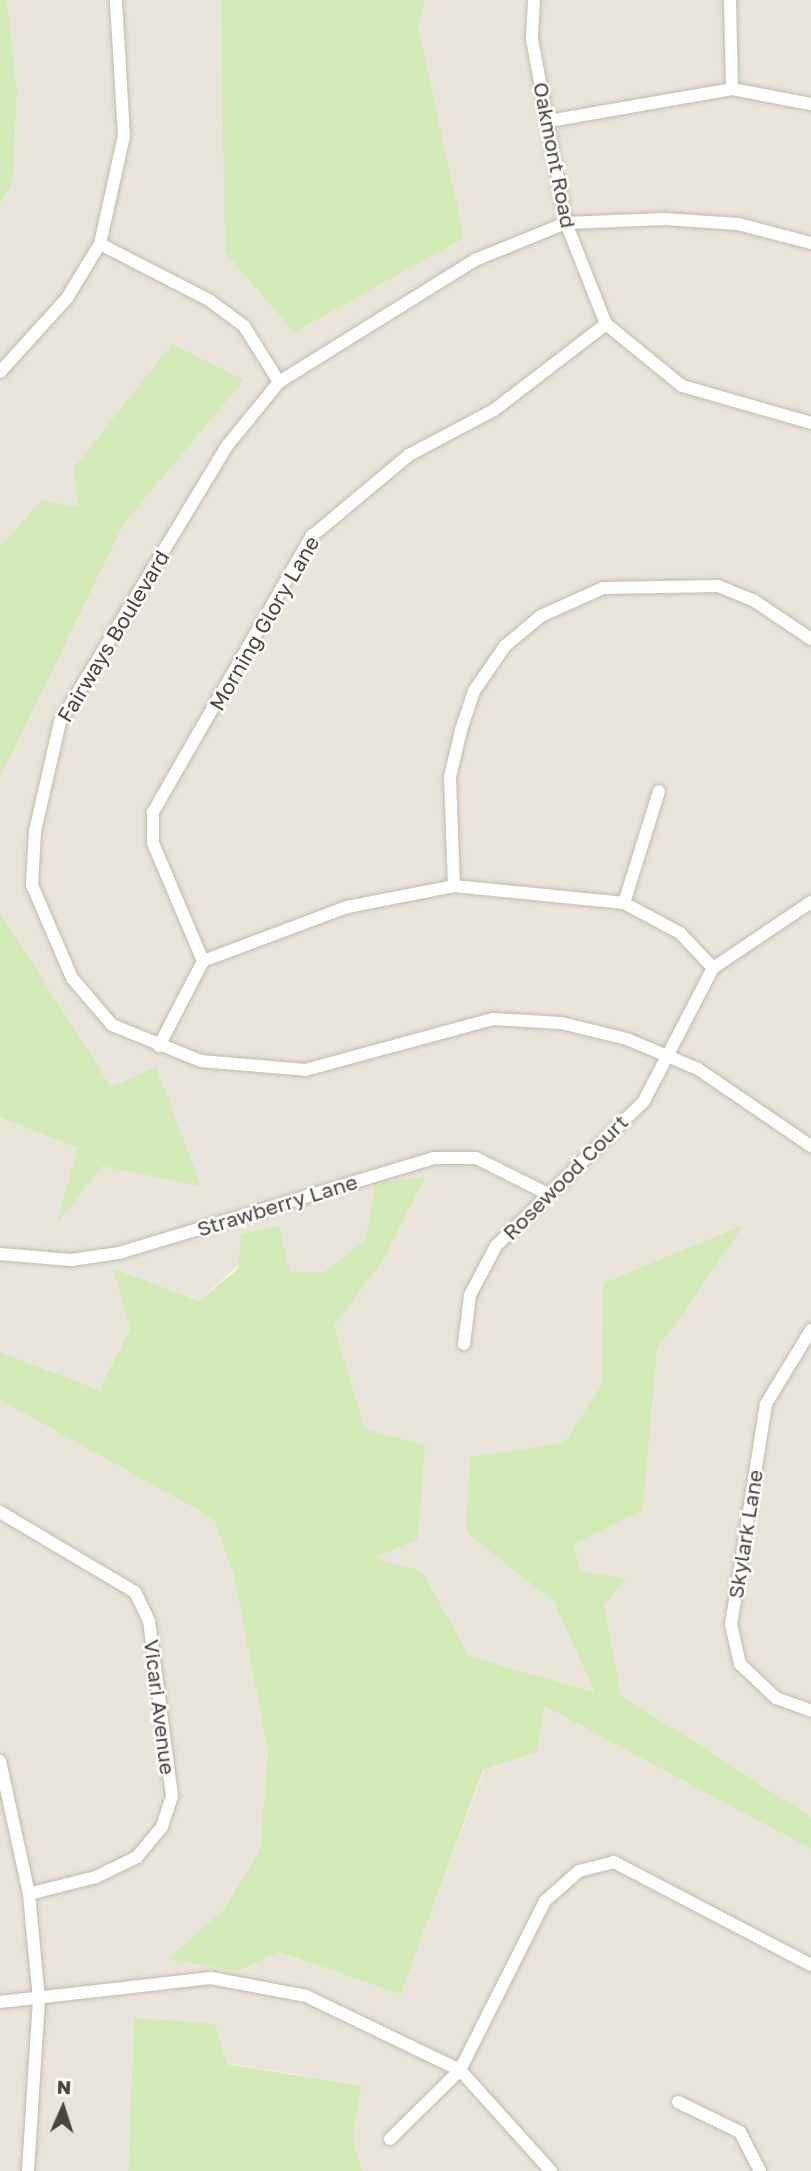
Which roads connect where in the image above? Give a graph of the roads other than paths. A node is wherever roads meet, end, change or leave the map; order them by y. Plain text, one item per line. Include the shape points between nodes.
1 (116, 0) edge
2 (534, 0) edge
3 (730, 0) edge
4 (732, 89) junction
5 (811, 104) edge
6 (549, 121) junction
7 (566, 223) junction
8 (811, 243) edge
9 (100, 244) junction
10 (606, 324) junction
11 (0, 372) edge
12 (279, 382) junction
13 (811, 423) edge
14 (811, 639) edge
15 (659, 791) dead end
16 (454, 886) junction
17 (811, 902) edge
18 (624, 903) junction
19 (203, 961) junction
20 (713, 968) junction
21 (159, 1046) junction
22 (667, 1056) junction
23 (811, 1146) edge
24 (546, 1193) junction
25 (0, 1254) edge
26 (811, 1329) edge
27 (464, 1344) dead end
28 (2, 1517) edge
29 (811, 1711) edge
30 (0, 1761) edge
31 (29, 1894) junction
32 (811, 1965) edge
33 (39, 2000) junction
34 (0, 2002) edge
35 (460, 2070) junction
36 (678, 2102) dead end
37 (390, 2139) dead end
38 (27, 2171) edge
39 (551, 2171) edge
40 (760, 2171) edge

1 - 9 street via 124,136
2 - 6 street, Oakmont Road via 532,39
3 - 4 street
4 - 5 street
4 - 6 street
6 - 7 street, Oakmont Road
7 - 8 street, Fairways Boulevard via 738,224
7 - 10 street, Oakmont Road
7 - 12 street, Fairways Boulevard via 475,261
9 - 11 street via 67,299
9 - 12 street via 244,326
10 - 13 street, Oakmont Road via 682,386
10 - 19 street, Morning Glory Lane via 494,410 410,455 313,536 153,812 153,843
12 - 21 street, Fairways Boulevard via 227,446 60,722 44,781 33,885 43,917 72,978 112,1025
14 - 16 street via 753,600 718,586 603,587 541,616 505,646 474,691 461,730 450,777
15 - 18 street
16 - 18 street
16 - 19 street via 347,907
17 - 20 street
18 - 20 street via 680,933
19 - 21 street
20 - 22 street, Rosewood Court
21 - 22 street, Fairways Boulevard via 201,1061 305,1070 493,1020 561,1023
22 - 23 street, Fairways Boulevard via 730,1088
22 - 24 street, Rosewood Court via 644,1101
24 - 25 street, Strawberry Lane via 477,1158 434,1158 120,1253 71,1260
24 - 27 street, Rosewood Court via 496,1246 470,1295
26 - 29 street, Skylark Lane via 766,1404 731,1624 740,1664 776,1698
28 - 31 street, Vicari Avenue via 135,1592 149,1621 172,1796 162,1827 137,1857 96,1877
30 - 31 street
31 - 33 street
32 - 35 street via 645,1874 614,1862 579,1871 545,1901
33 - 34 street
33 - 35 street via 211,1978 306,1996
33 - 38 street
35 - 37 street
35 - 39 street
36 - 40 street via 740,2132

